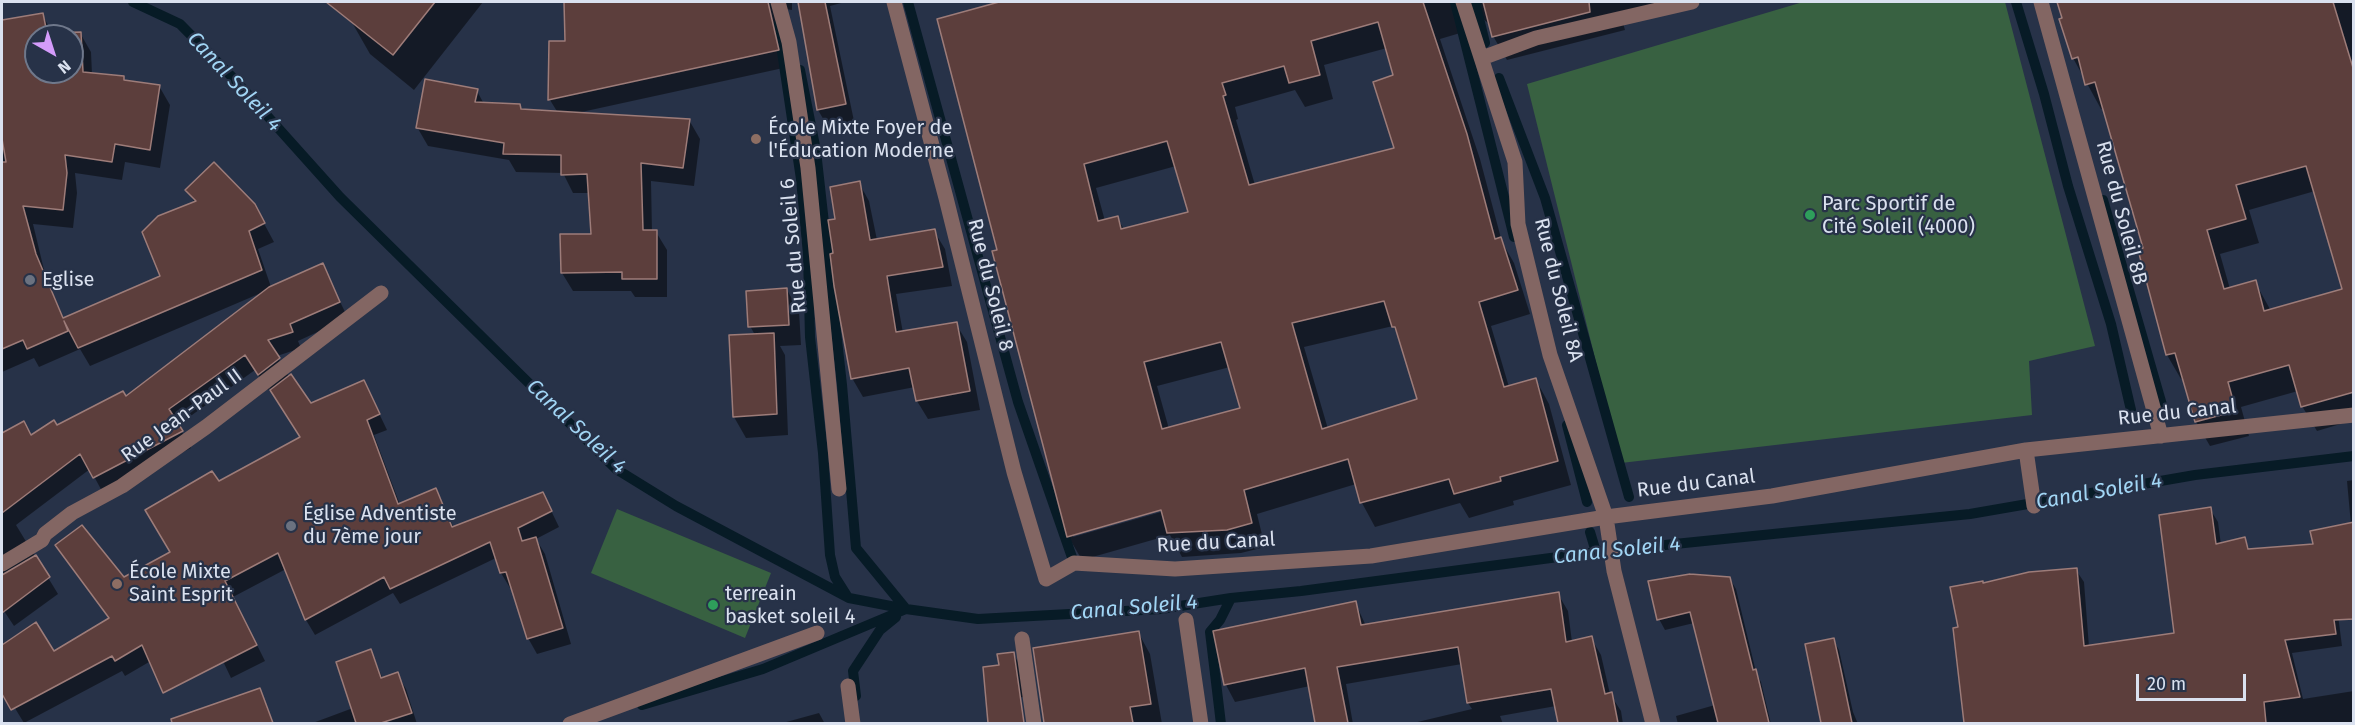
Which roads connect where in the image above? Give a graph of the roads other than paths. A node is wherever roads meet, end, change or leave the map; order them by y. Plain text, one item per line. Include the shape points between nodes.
1 (778, 2) edge
2 (894, 2) edge
3 (1463, 2) edge
4 (1692, 2) edge
5 (2041, 2) edge
6 (1482, 58) junction
7 (381, 293) dead end
8 (2354, 415) edge
9 (2161, 436) junction
10 (2026, 450) junction
11 (839, 489) dead end
12 (2034, 506) dead end
13 (1606, 517) junction
14 (2, 564) edge
15 (1046, 579) joint
16 (1186, 620) dead end
17 (817, 633) dead end
18 (1022, 639) dead end
19 (848, 686) dead end
20 (570, 723) edge
21 (853, 723) edge
22 (1034, 723) edge
23 (1201, 723) edge
24 (1653, 723) edge

1 - 11 street, Rue du Soleil 6 via 789,42 808,168
2 - 15 street, Rue du Soleil 8 via 1014,472
3 - 6 street, Rue du Soleil 8A
4 - 6 street via 1536,38
5 - 9 street, Rue du Soleil 8B
6 - 13 street, Rue du Soleil 8A via 1515,162 1518,224 1550,355
7 - 14 street, Rue Jean-Paul II via 206,427 122,486 72,513 42,540
8 - 9 street, Rue du Canal
9 - 10 street, Rue du Canal
10 - 12 street
10 - 13 street, Rue du Canal via 1772,496
13 - 15 street, Rue du Canal via 1371,556 1175,569 1074,563
13 - 24 street, Rue du Soleil 8A via 1614,572
16 - 23 street
17 - 20 street
18 - 22 street
19 - 21 street

